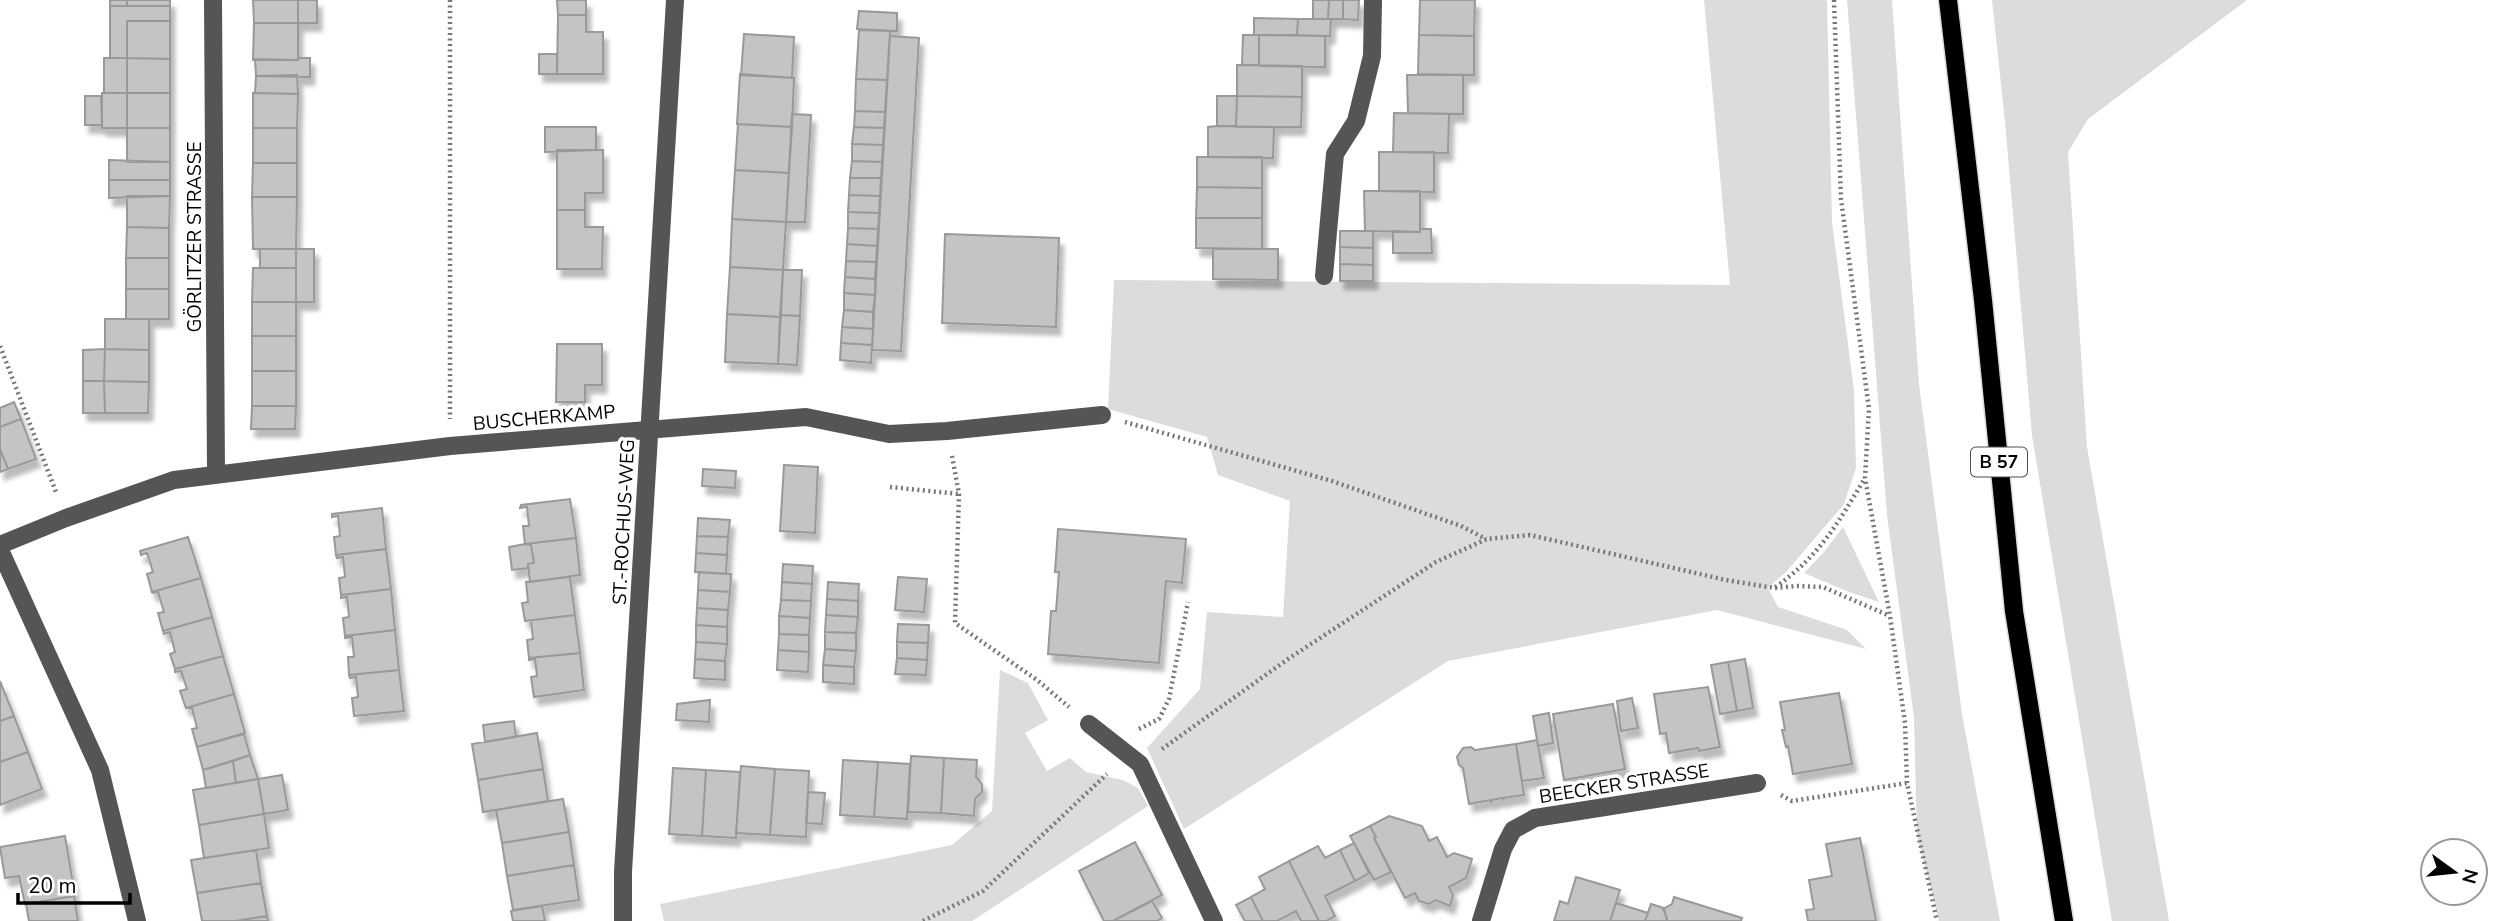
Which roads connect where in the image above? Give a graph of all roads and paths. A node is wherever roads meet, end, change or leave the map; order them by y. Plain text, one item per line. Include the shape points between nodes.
1 (214, 0) edge
2 (450, 0) edge
3 (675, 0) edge
4 (1373, 0) edge
5 (1834, 0) edge
6 (1948, 0) edge
7 (1324, 276) dead end
8 (0, 346) edge
9 (1102, 415) joint
10 (650, 430) junction
11 (947, 431) junction
12 (450, 446) junction
13 (216, 474) junction
14 (1865, 478) junction
15 (890, 487) dead end
16 (959, 494) junction
17 (66, 518) junction
18 (1487, 539) junction
19 (0, 547) edge
20 (1774, 588) junction
21 (1188, 602) dead end
22 (1891, 616) junction
23 (1089, 724) junction
24 (1140, 764) junction
25 (1757, 783) joint
26 (1907, 783) junction
27 (137, 921) edge
28 (623, 921) edge
29 (923, 921) edge
30 (1214, 921) edge
31 (1481, 921) edge
32 (1937, 921) edge
33 (2064, 921) edge

1 - 13 street, GÖRLITZER STRASSE
2 - 12 path
3 - 10 street, ST.-ROCHUS-WEG
4 - 7 street via 1372,56 1356,121 1335,154
5 - 14 path via 1842,199 1869,409
6 - 33 main road, B 57 via 2014,611
8 - 17 path
9 - 11 street, BUSCHERKAMP
9 - 18 path via 1332,481
10 - 11 street, BUSCHERKAMP via 806,417 889,434
10 - 12 street, BUSCHERKAMP
10 - 28 street, ST.-ROCHUS-WEG
11 - 16 path
12 - 13 street, BUSCHERKAMP
13 - 17 street, BUSCHERKAMP via 174,481
14 - 20 path via 1830,534 1799,571
14 - 22 path
15 - 16 path
16 - 23 path via 955,623 1037,680
17 - 19 street, BUSCHERKAMP
18 - 20 path via 1530,535
18 - 24 path via 1425,569
19 - 27 street, BUSCHERKAMP via 100,770
20 - 22 path via 1823,587
21 - 23 path via 1169,699 1159,719 1131,734
22 - 26 path via 1905,723
23 - 24 street
24 - 29 path via 1107,774 983,891
24 - 30 street
25 - 26 path via 1792,801
25 - 31 street, BEECKER STRASSE via 1535,818 1514,830 1503,849
26 - 32 path

